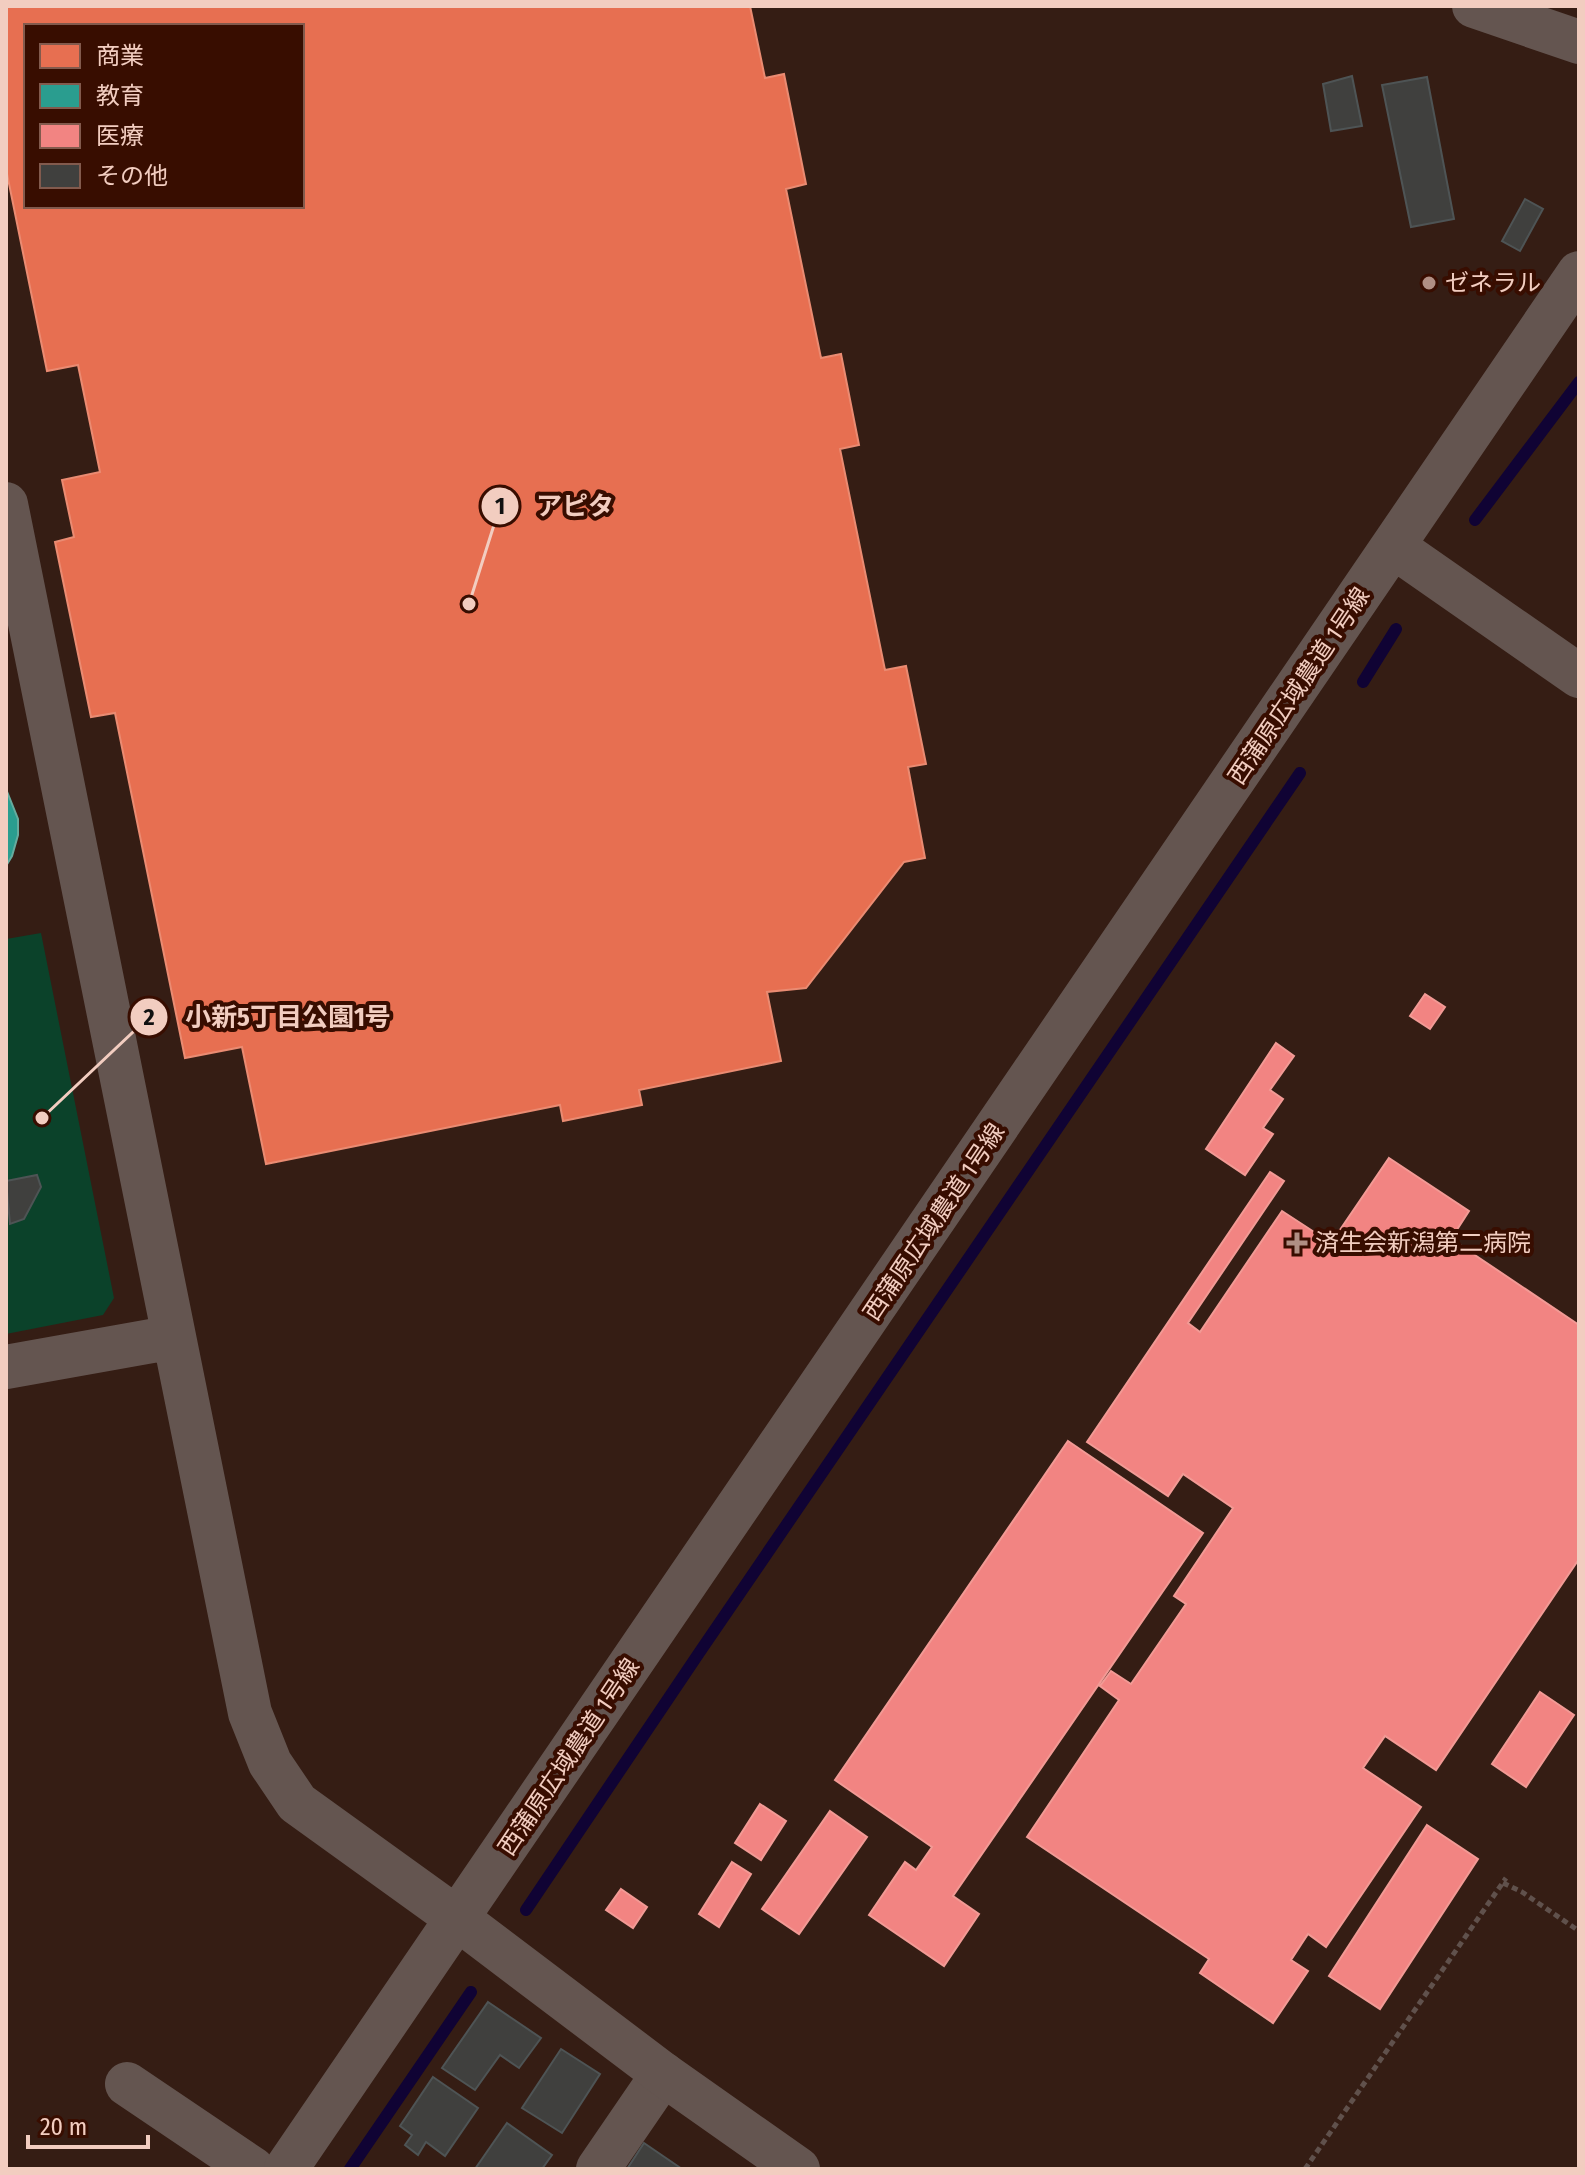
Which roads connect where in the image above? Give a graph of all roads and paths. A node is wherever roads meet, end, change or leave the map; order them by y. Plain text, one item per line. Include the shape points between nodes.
1 (1474, 6) edge
2 (1579, 42) edge
3 (1579, 273) edge
4 (6, 504) edge
5 (1394, 547) junction
6 (1579, 676) edge
7 (174, 1337) junction
8 (6, 1367) edge
9 (458, 1919) junction
10 (1579, 1931) edge
11 (663, 2074) junction
12 (127, 2084) dead end
13 (1309, 2168) edge
14 (253, 2169) edge
15 (286, 2169) edge
16 (598, 2169) edge
17 (798, 2169) edge

1 - 2 street
3 - 5 street, 西蒲原広域農道 1号線
4 - 7 street
5 - 6 street
5 - 9 street, 西蒲原広域農道 1号線
7 - 8 street
7 - 9 street via 250,1713 270,1763 297,1803
9 - 11 street
9 - 15 street, 西蒲原広域農道 1号線
10 - 13 path via 1504,1881
11 - 16 street
11 - 17 street
12 - 14 street

